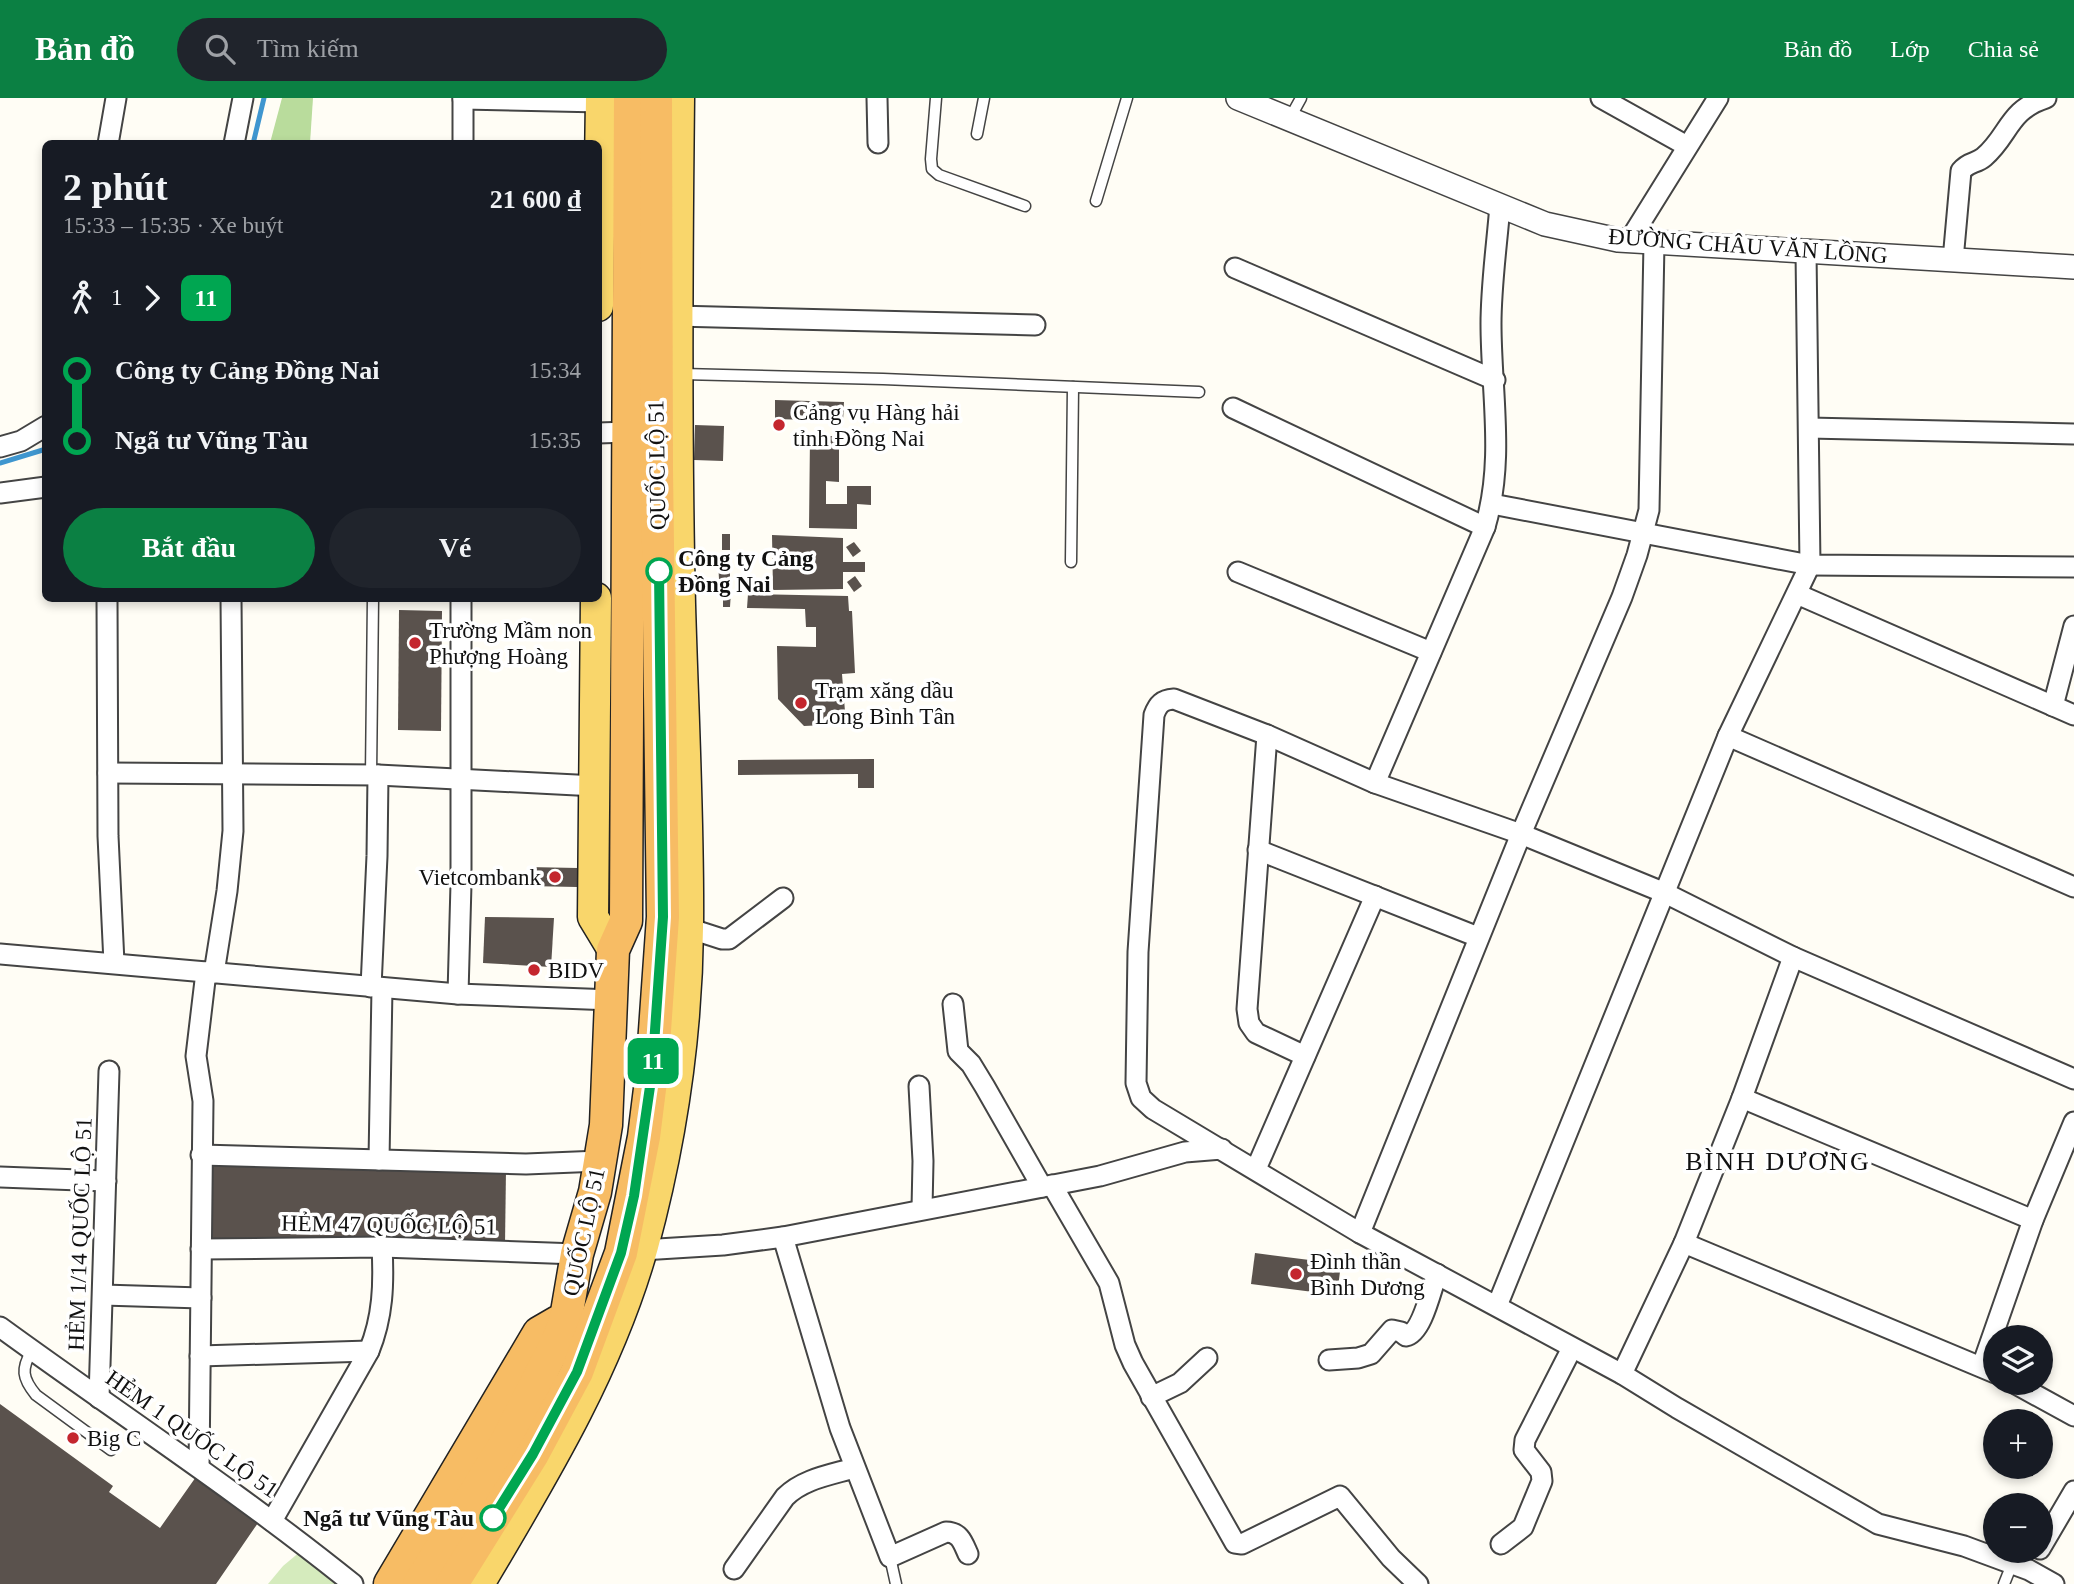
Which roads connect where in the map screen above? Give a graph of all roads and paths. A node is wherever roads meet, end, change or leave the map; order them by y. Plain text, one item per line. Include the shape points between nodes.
1 (116, 98) edge
2 (243, 98) edge
3 (656, 98) edge
4 (679, 98) edge
5 (877, 98) edge
6 (936, 98) edge
7 (984, 98) edge
8 (1127, 98) edge
9 (1238, 98) edge
10 (1601, 98) edge
11 (1718, 98) edge
12 (2046, 98) edge
13 (463, 99) edge
14 (610, 99) edge
15 (1295, 108) edge
16 (977, 134) dead end
17 (109, 140) edge
18 (235, 140) edge
19 (463, 140) edge
20 (878, 143) dead end
21 (1687, 146) junction
22 (1096, 201) dead end
23 (1500, 205) junction
24 (1025, 206) dead end
25 (602, 237) edge
26 (1629, 241) junction
27 (1654, 243) junction
28 (1806, 252) junction
29 (1953, 260) junction
30 (2074, 267) edge
31 (1235, 268) dead end
32 (677, 316) junction
33 (1035, 325) dead end
34 (666, 374) junction
35 (1495, 380) junction
36 (1073, 387) junction
37 (1199, 392) dead end
38 (1233, 408) dead end
39 (42, 428) edge
40 (1809, 428) junction
41 (614, 433) edge
42 (2074, 434) edge
43 (0, 447) edge
44 (42, 488) edge
45 (0, 493) edge
46 (1492, 504) junction
47 (1485, 527) junction
48 (1643, 533) junction
49 (1071, 562) dead end
50 (1810, 565) junction
51 (2074, 567) edge
52 (1238, 572) dead end
53 (1797, 594) junction
54 (107, 602) edge
55 (231, 602) edge
56 (373, 602) edge
57 (461, 602) edge
58 (596, 602) edge
59 (2074, 626) edge
60 (1431, 652) junction
61 (2053, 706) junction
62 (2074, 715) edge
63 (1267, 735) junction
64 (1728, 736) junction
65 (108, 773) junction
66 (233, 773) junction
67 (374, 776) junction
68 (460, 779) junction
69 (1375, 783) junction
70 (596, 786) junction
71 (1521, 834) junction
72 (1258, 850) junction
73 (2074, 887) edge
74 (1665, 893) junction
75 (1375, 897) junction
76 (783, 898) dead end
77 (688, 928) junction
78 (1478, 937) junction
79 (613, 950) junction
80 (0, 954) edge
81 (1793, 957) junction
82 (114, 963) junction
83 (210, 972) junction
84 (376, 987) junction
85 (458, 994) junction
86 (612, 1000) junction
87 (953, 1004) dead end
88 (1305, 1056) junction
89 (109, 1071) dead end
90 (2074, 1079) edge
91 (919, 1086) dead end
92 (1742, 1098) junction
93 (2074, 1122) edge
94 (1222, 1149) junction
95 (201, 1155) junction
96 (379, 1160) junction
97 (600, 1161) junction
98 (1256, 1169) junction
99 (0, 1177) edge
100 (106, 1181) junction
101 (1047, 1186) junction
102 (922, 1209) junction
103 (2033, 1220) junction
104 (1360, 1233) junction
105 (783, 1237) junction
106 (1684, 1243) junction
107 (382, 1247) junction
108 (632, 1248) junction
109 (201, 1249) junction
110 (578, 1254) junction
111 (1437, 1274) junction
112 (103, 1295) junction
113 (201, 1298) junction
114 (1496, 1306) junction
115 (566, 1318) junction
116 (2001, 1325) edge
117 (0, 1328) edge
118 (1572, 1348) junction
119 (32, 1350) junction
120 (369, 1351) junction
121 (200, 1356) junction
122 (1207, 1358) dead end
123 (1329, 1360) dead end
124 (1983, 1367) edge
125 (1622, 1374) junction
126 (2036, 1395) edge
127 (1150, 1397) junction
128 (99, 1398) junction
129 (2074, 1416) edge
130 (111, 1450) dead end
131 (199, 1467) junction
132 (854, 1468) junction
133 (2074, 1491) edge
134 (272, 1521) junction
135 (2053, 1527) edge
136 (1501, 1544) dead end
137 (968, 1554) dead end
138 (890, 1557) junction
139 (2025, 1563) edge
140 (2020, 1567) junction
141 (734, 1569) dead end
142 (352, 1584) edge
143 (390, 1584) edge
144 (419, 1584) edge
145 (452, 1584) edge
146 (479, 1584) edge
147 (896, 1584) edge
148 (1419, 1584) edge
149 (2004, 1584) edge
150 (2054, 1584) edge

1 - 17 street
2 - 18 street
3 - 34 highway, QUỐC LỘ 51
4 - 32 main road, QUỐC LỘ 51
5 - 20 street
6 - 24 lane via 932,169
7 - 16 lane
8 - 22 lane
9 - 15 street, ĐƯỜNG CHÂU VĂN LỒNG
10 - 21 street
11 - 21 street
12 - 29 street via 2027,106 1983,159 1968,163 1961,171
13 - 14 street
13 - 19 street
14 - 25 main road
14 - 41 highway, QUỐC LỘ 51
15 - 23 street, ĐƯỜNG CHÂU VĂN LỒNG via 1330,136
21 - 26 street
23 - 26 street, ĐƯỜNG CHÂU VĂN LỒNG via 1545,224
23 - 35 street via 1491,323
26 - 27 street, ĐƯỜNG CHÂU VĂN LỒNG
27 - 28 street, ĐƯỜNG CHÂU VĂN LỒNG
27 - 48 street via 1649,510
28 - 29 street, ĐƯỜNG CHÂU VĂN LỒNG
28 - 40 street
29 - 30 street, ĐƯỜNG CHÂU VĂN LỒNG
31 - 35 street
32 - 33 street
32 - 34 main road, QUỐC LỘ 51
34 - 36 lane
34 - 77 main road, QUỐC LỘ 51 via 677,471
34 - 108 highway, QUỐC LỘ 51 via 663,917 652,1073 634,1196
35 - 46 street
36 - 37 lane
36 - 49 lane
38 - 47 street
39 - 43 street
40 - 42 street
40 - 50 street
41 - 79 highway, QUỐC LỘ 51 via 625,921
44 - 45 street
46 - 47 street
46 - 48 street
47 - 60 street
48 - 50 street
48 - 71 street via 1622,597
50 - 51 street
50 - 53 street
52 - 60 street
53 - 61 street
53 - 64 street
54 - 65 street
55 - 66 street
56 - 67 lane
57 - 68 street
58 - 70 main road
59 - 61 street
60 - 69 street
61 - 62 street
63 - 69 street
63 - 72 street
63 - 94 street via 1174,699 1158,705 1154,715 1138,952 1136,1083 1141,1098 1153,1109
64 - 73 street
64 - 74 street
65 - 66 street
65 - 82 street
66 - 67 street
66 - 83 street via 230,867
67 - 68 street
67 - 84 street
68 - 70 street
68 - 85 street
69 - 71 street
70 - 79 main road via 593,917
71 - 74 street
71 - 78 street
72 - 75 street
72 - 88 street via 1249,1023 1255,1033
74 - 81 street
74 - 114 street
75 - 78 street
75 - 88 street
76 - 77 street via 729,939
77 - 108 main road, QUỐC LỘ 51 via 674,1109 659,1185
78 - 104 street
79 - 86 highway, QUỐC LỘ 51
80 - 82 street
81 - 90 street
81 - 92 street
82 - 83 street
83 - 84 street
83 - 95 street via 196,1056 203,1101
84 - 85 street
84 - 96 street
85 - 86 street
86 - 97 highway, QUỐC LỘ 51 via 609,1088
87 - 101 street via 958,1051 971,1064
88 - 98 street
89 - 100 street, HẺM 1/14 QUỐC LỘ 51
91 - 102 street
92 - 103 street
92 - 106 street
93 - 103 street
94 - 98 street
94 - 101 street via 1185,1152
95 - 96 street
95 - 109 street
96 - 97 street
97 - 110 highway, QUỐC LỘ 51
98 - 104 street
99 - 100 street
100 - 112 street, HẺM 1/14 QUỐC LỘ 51
101 - 102 street
101 - 127 street via 1103,1270 1125,1345
102 - 105 street
103 - 116 street
104 - 111 street
105 - 108 street via 723,1245
105 - 132 street
106 - 124 street
106 - 125 street
107 - 109 street, HẺM 47 QUỐC LỘ 51
107 - 110 street, HẺM 47 QUỐC LỘ 51
107 - 120 street via 382,1308
108 - 145 highway, QUỐC LỘ 51 via 577,1372 533,1454
108 - 146 main road, QUỐC LỘ 51 via 624,1305 574,1420
109 - 113 street
110 - 115 highway, QUỐC LỘ 51
111 - 114 street
111 - 123 street via 1412,1335 1392,1330 1371,1354
112 - 113 street
112 - 128 street, HẺM 1/14 QUỐC LỘ 51
113 - 121 street
114 - 118 street
115 - 143 highway, QUỐC LỘ 51 via 539,1333
115 - 144 highway via 506,1442
117 - 119 street, HẺM 1 QUỐC LỘ 51
118 - 125 street
118 - 136 street via 1525,1440 1524,1450 1542,1480 1523,1527
119 - 128 street, HẺM 1 QUỐC LỘ 51
119 - 130 lane via 23,1365 27,1385
120 - 121 street
120 - 134 street
121 - 131 street
122 - 127 street via 1180,1383
125 - 140 street via 1878,1524 1964,1546
126 - 129 street
127 - 148 street via 1235,1543 1242,1544 1340,1496
128 - 131 street, HẺM 1 QUỐC LỘ 51
131 - 134 street, HẺM 1 QUỐC LỘ 51
132 - 138 street
132 - 141 street via 793,1488
133 - 135 street
134 - 142 street, HẺM 1 QUỐC LỘ 51
137 - 138 street via 960,1537 946,1532
138 - 147 lane
139 - 140 street
140 - 149 lane
140 - 150 street

